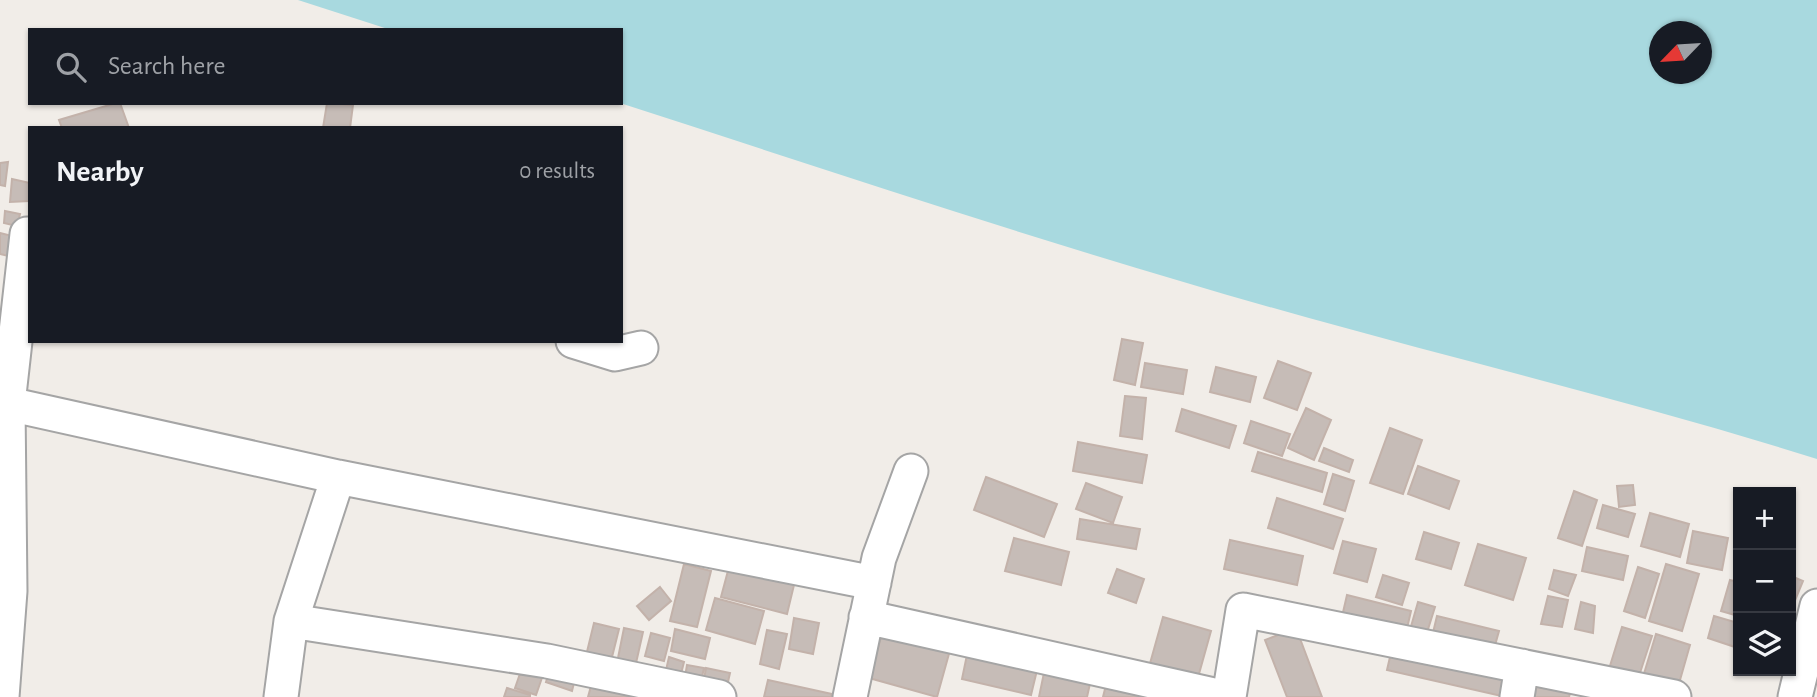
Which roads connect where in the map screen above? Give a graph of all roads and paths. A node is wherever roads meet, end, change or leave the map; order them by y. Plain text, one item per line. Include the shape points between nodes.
1 (28, 234) edge
2 (579, 343) edge
3 (641, 348) dead end
4 (4, 403) edge
5 (911, 471) dead end
6 (338, 477) junction
7 (874, 583) junction
8 (1817, 606) edge
9 (866, 617) junction
10 (291, 621) junction
11 (1520, 682) edge
12 (2, 697) edge
13 (281, 697) edge
14 (719, 697) edge
15 (850, 697) edge
16 (1223, 697) edge
17 (1229, 697) edge
18 (1674, 697) edge
19 (1795, 697) edge

1 - 4 street
2 - 3 street via 615,354
4 - 6 street
4 - 12 street via 10,591
5 - 7 street
6 - 7 street
6 - 10 street
7 - 9 street
8 - 19 street
9 - 15 street
9 - 16 street
10 - 13 street
10 - 14 street via 547,661
11 - 17 street via 1243,610
11 - 18 street

